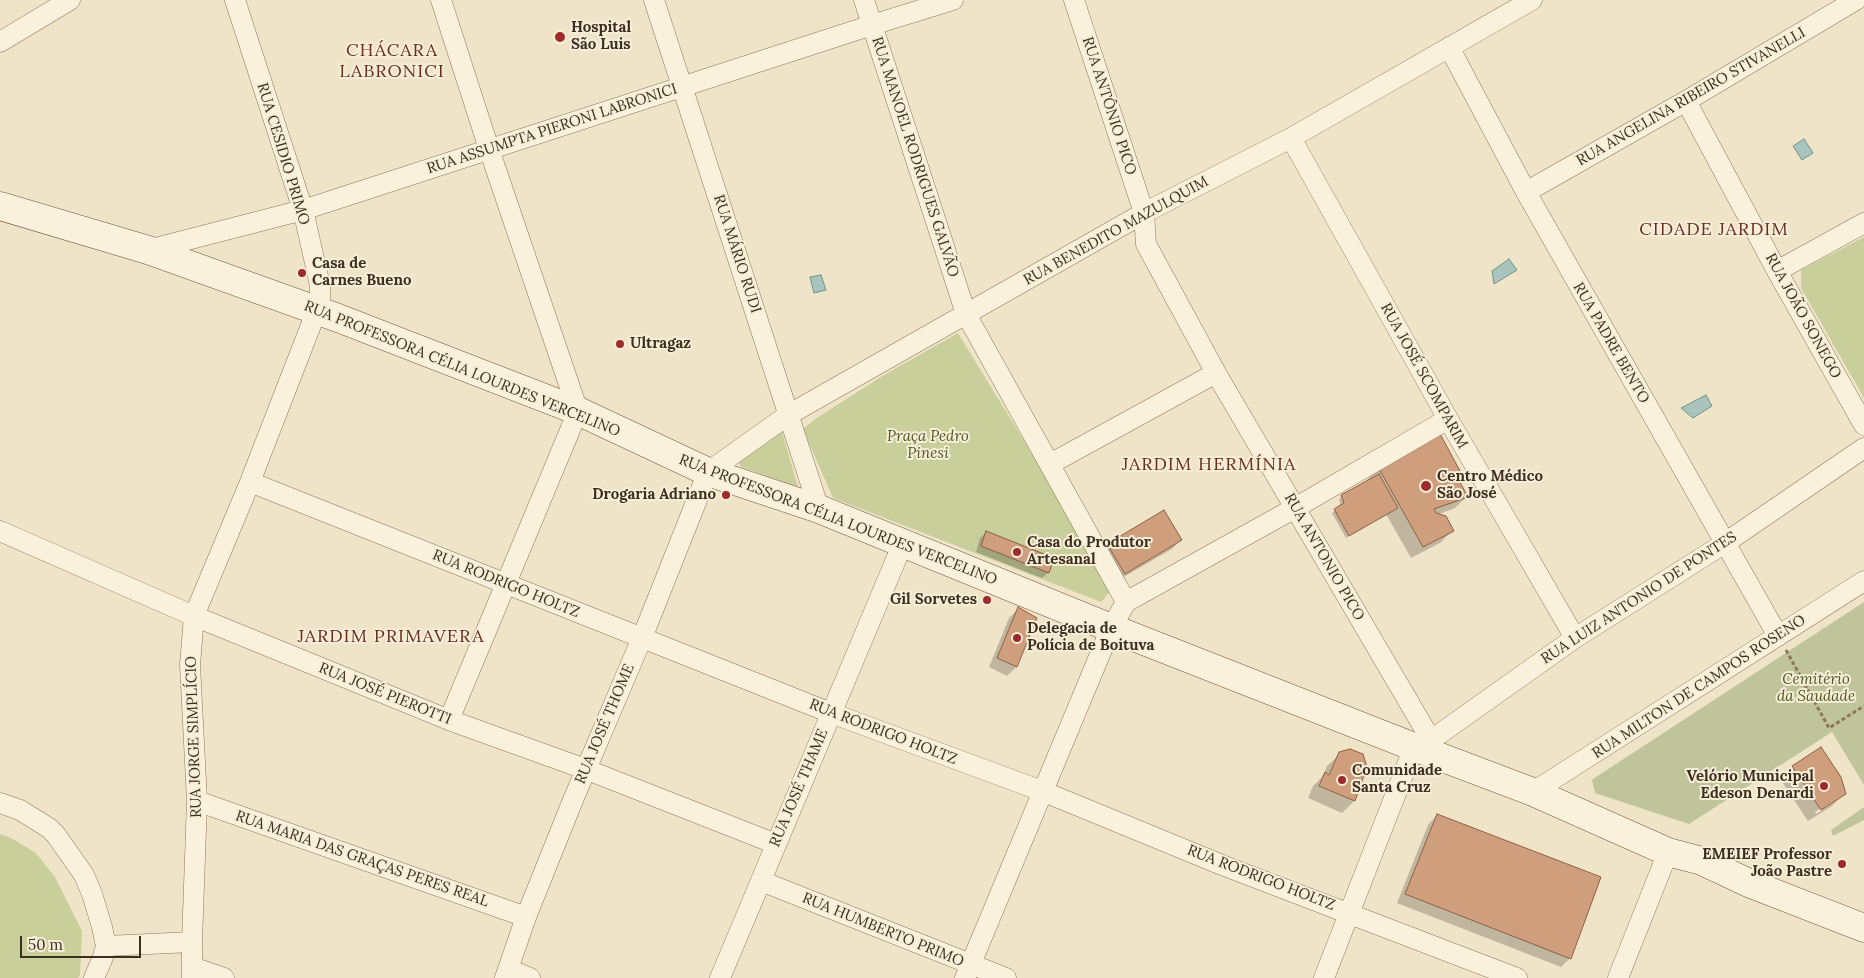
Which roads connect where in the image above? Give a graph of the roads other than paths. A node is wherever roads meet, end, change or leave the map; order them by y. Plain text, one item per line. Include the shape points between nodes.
1 (70, 0) edge
2 (235, 0) edge
3 (441, 0) edge
4 (654, 0) edge
5 (864, 0) edge
6 (953, 0) edge
7 (1074, 0) edge
8 (1532, 0) edge
9 (1856, 0) edge
10 (872, 25) junction
11 (0, 42) edge
12 (1449, 47) junction
13 (683, 87) junction
14 (1686, 101) junction
15 (1291, 138) junction
16 (489, 148) junction
17 (1526, 192) junction
18 (0, 206) edge
19 (302, 210) junction
20 (1144, 213) junction
21 (1864, 223) edge
22 (148, 250) junction
23 (1777, 271) junction
24 (317, 311) junction
25 (966, 314) junction
26 (1216, 373) junction
27 (578, 412) junction
28 (788, 415) junction
29 (1448, 419) junction
30 (1864, 425) edge
31 (1864, 448) edge
32 (1050, 464) junction
33 (708, 472) junction
34 (250, 482) junction
35 (1295, 508) junction
36 (819, 509) junction
37 (0, 531) edge
38 (902, 543) junction
39 (1724, 543) junction
40 (1864, 581) edge
41 (506, 584) junction
42 (1126, 602) junction
43 (194, 616) junction
44 (1111, 628) junction
45 (1778, 636) junction
46 (642, 638) junction
47 (1575, 638) junction
48 (831, 713) junction
49 (449, 720) junction
50 (1422, 744) junction
51 (585, 769) junction
52 (1042, 791) junction
53 (1533, 792) junction
54 (197, 801) junction
55 (0, 802) edge
56 (776, 844) junction
57 (1668, 852) junction
58 (760, 881) junction
59 (1350, 913) junction
60 (526, 917) junction
61 (1864, 928) edge
62 (192, 942) junction
63 (106, 946) junction
64 (967, 971) edge
65 (192, 972) edge
66 (507, 974) edge
67 (94, 978) edge
68 (224, 978) edge
69 (530, 978) edge
70 (720, 978) edge
71 (1006, 978) edge
72 (1324, 978) edge
73 (1517, 978) edge
74 (1618, 978) edge

1 - 11 street
2 - 19 street, RUA CESIDIO PRIMO
3 - 16 street
4 - 13 street, RUA MÁRIO RUDI
5 - 10 street, RUA MANOEL RODRIGUES GALVÃO
6 - 10 street, RUA ASSUMPTA PIERONI LABRONICI
7 - 20 street, RUA ANTÔNIO PICO
8 - 12 street, RUA BENEDITO MAZULQUIM
9 - 14 street, RUA ANGELINA RIBEIRO STIVANELLI
10 - 13 street, RUA ASSUMPTA PIERONI LABRONICI
10 - 25 street, RUA MANOEL RODRIGUES GALVÃO
12 - 15 street, RUA BENEDITO MAZULQUIM
12 - 17 street, RUA PADRE BENTO
13 - 16 street, RUA ASSUMPTA PIERONI LABRONICI
13 - 28 street, RUA MÁRIO RUDI
14 - 17 street, RUA ANGELINA RIBEIRO STIVANELLI
14 - 23 street, RUA JOÃO SONEGO
15 - 20 street, RUA BENEDITO MAZULQUIM
15 - 29 street, RUA JOSÉ SCOMPARIM
16 - 19 street, RUA ASSUMPTA PIERONI LABRONICI
16 - 27 street
17 - 39 street, RUA PADRE BENTO
18 - 22 main road, RUA PROFESSORA CÉLIA LOURDES VERCELINO
19 - 22 street, RUA ASSUMPTA PIERONI LABRONICI
19 - 24 street, RUA CESIDIO PRIMO via 320,284
20 - 25 street, RUA BENEDITO MAZULQUIM
20 - 26 street, RUA ANTONIO PICO via 1146,244
21 - 23 street
22 - 24 main road, RUA PROFESSORA CÉLIA LOURDES VERCELINO
23 - 30 street, RUA JOÃO SONEGO
24 - 27 main road, RUA PROFESSORA CÉLIA LOURDES VERCELINO
24 - 34 street, RUA JORGE SIMPLÍCIO
25 - 28 street, RUA BENEDITO MAZULQUIM
25 - 32 street
26 - 32 street
26 - 35 street, RUA ANTONIO PICO
27 - 33 main road, RUA PROFESSORA CÉLIA LOURDES VERCELINO
27 - 41 street
28 - 33 street, RUA BENEDITO MAZULQUIM
28 - 36 street, RUA MÁRIO RUDI
29 - 35 street
29 - 47 street, RUA JOSÉ SCOMPARIM
31 - 39 street, RUA LUIZ ANTONIO DE PONTES
32 - 42 street
33 - 36 main road, RUA PROFESSORA CÉLIA LOURDES VERCELINO
33 - 46 street, RUA JOSÉ THOME
34 - 41 street, RUA RODRIGO HOLTZ
34 - 43 street, RUA JORGE SIMPLÍCIO
35 - 42 street
35 - 50 street, RUA ANTONIO PICO
36 - 38 main road, RUA PROFESSORA CÉLIA LOURDES VERCELINO
37 - 43 street, RUA JOSÉ PIEROTTI
38 - 44 main road, RUA PROFESSORA CÉLIA LOURDES VERCELINO
38 - 48 street, RUA JOSÉ THAME
39 - 45 street, RUA PADRE BENTO
39 - 47 street, RUA LUIZ ANTONIO DE PONTES
40 - 45 street, RUA MILTON DE CAMPOS ROSENO
41 - 46 street, RUA RODRIGO HOLTZ
41 - 49 street
42 - 44 street
43 - 49 street, RUA JOSÉ PIEROTTI
43 - 54 street, RUA JORGE SIMPLÍCIO via 190,664
44 - 50 main road, RUA PROFESSORA CÉLIA LOURDES VERCELINO
44 - 52 street
45 - 53 street, RUA MILTON DE CAMPOS ROSENO
46 - 48 street, RUA RODRIGO HOLTZ
46 - 51 street, RUA JOSÉ THOME
47 - 50 street, RUA LUIZ ANTONIO DE PONTES
48 - 52 street, RUA RODRIGO HOLTZ
48 - 56 street, RUA JOSÉ THAME
49 - 51 street, RUA JOSÉ PIEROTTI
50 - 53 main road, RUA PROFESSORA CÉLIA LOURDES VERCELINO
50 - 59 street
51 - 56 street, RUA JOSÉ PIEROTTI
51 - 60 street, RUA JOSÉ THOME
52 - 59 street, RUA RODRIGO HOLTZ via 1222,865
52 - 64 street
53 - 57 main road, RUA PROFESSORA CÉLIA LOURDES VERCELINO
54 - 60 street, RUA MARIA DAS GRAÇAS PERES REAL
54 - 62 street, RUA JORGE SIMPLÍCIO
55 - 63 street via 20,810 56,835 90,888
56 - 58 street, RUA JOSÉ THAME
57 - 61 main road, RUA PROFESSORA CÉLIA LOURDES VERCELINO via 1702,861 1751,884
57 - 74 street
58 - 64 street, RUA HUMBERTO PRIMO
58 - 70 street, RUA JOSÉ THAME
59 - 72 street
59 - 73 street, RUA RODRIGO HOLTZ
60 - 66 street, RUA JOSÉ THOME
62 - 63 street
62 - 65 street, RUA JORGE SIMPLÍCIO
63 - 67 street
64 - 71 street, RUA HUMBERTO PRIMO
65 - 68 street
66 - 69 street

